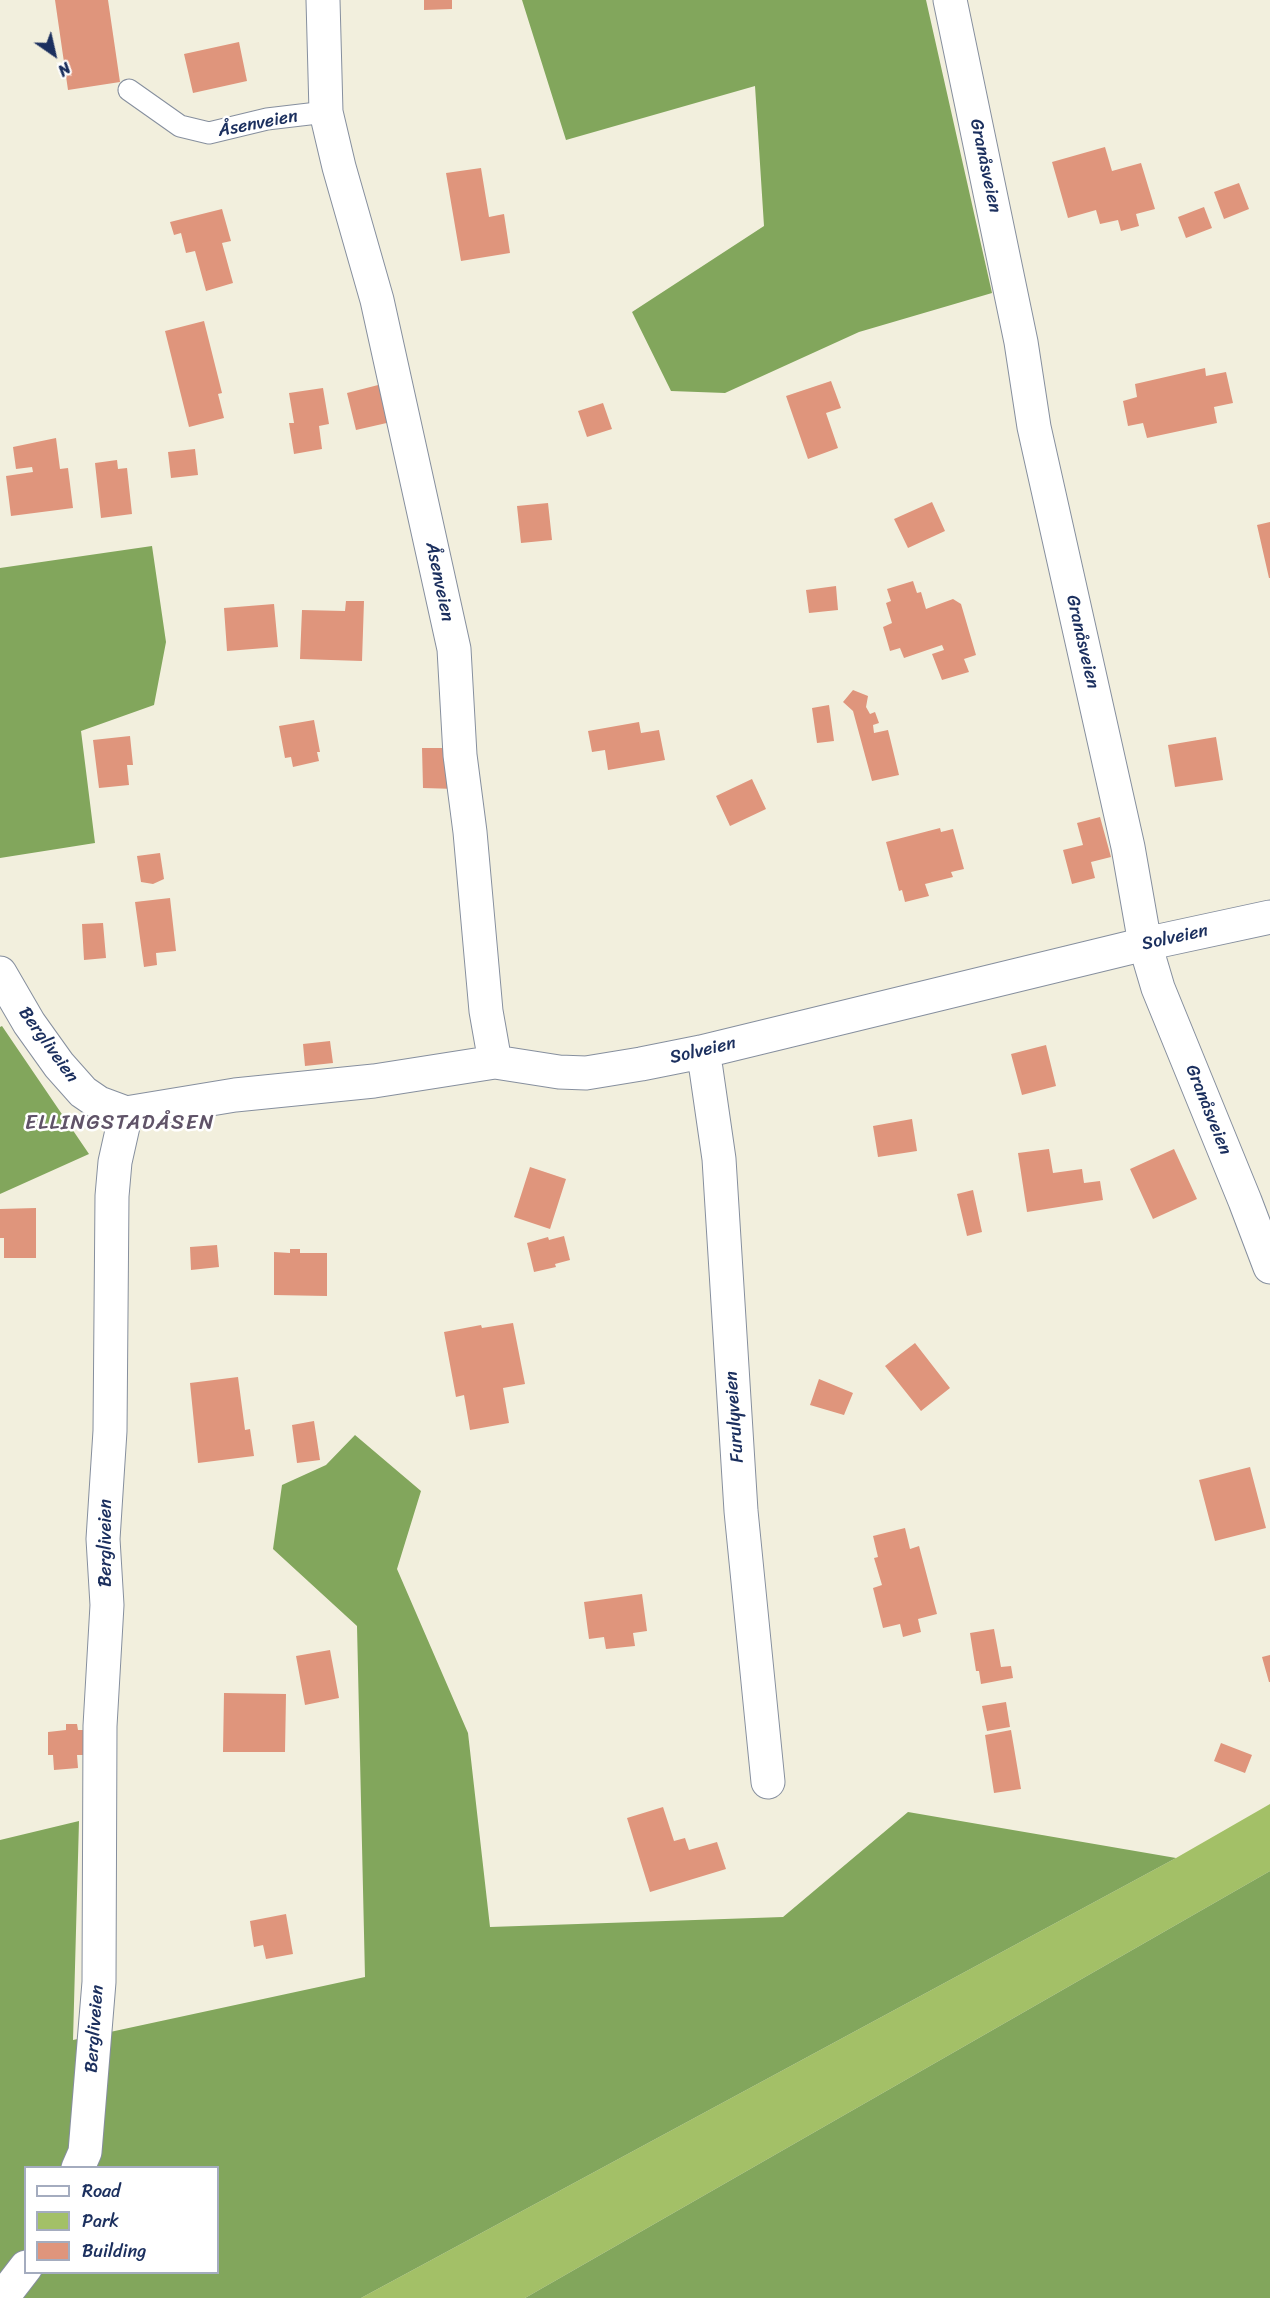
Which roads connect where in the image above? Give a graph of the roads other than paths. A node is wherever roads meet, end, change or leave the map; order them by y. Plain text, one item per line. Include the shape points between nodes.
1 (323, 0) edge
2 (950, 0) edge
3 (129, 90) dead end
4 (327, 112) junction
5 (1270, 917) edge
6 (1146, 944) junction
7 (0, 973) edge
8 (701, 1052) junction
9 (495, 1062) junction
10 (126, 1113) junction
11 (1270, 1267) edge
12 (768, 1782) dead end
13 (79, 2166) edge
14 (24, 2270) edge
15 (2, 2298) edge

1 - 4 street, Åsenveien
2 - 6 street, Granåsveien via 1015,309 1034,427
3 - 4 lane, Åsenveien via 180,126 209,133 267,119
4 - 9 street, Åsenveien via 377,300 454,649 460,754 486,1011
5 - 6 street, Solveien
6 - 8 street, Solveien
6 - 11 street, Granåsveien via 1158,988
7 - 10 street, Bergliveien via 29,1023 75,1083 99,1103
8 - 9 street, Solveien via 586,1073
8 - 12 street, Furulyveien via 719,1159 741,1511
9 - 10 street, Solveien
10 - 13 street, Bergliveien via 112,1196 98,1994 85,2152
14 - 15 street

